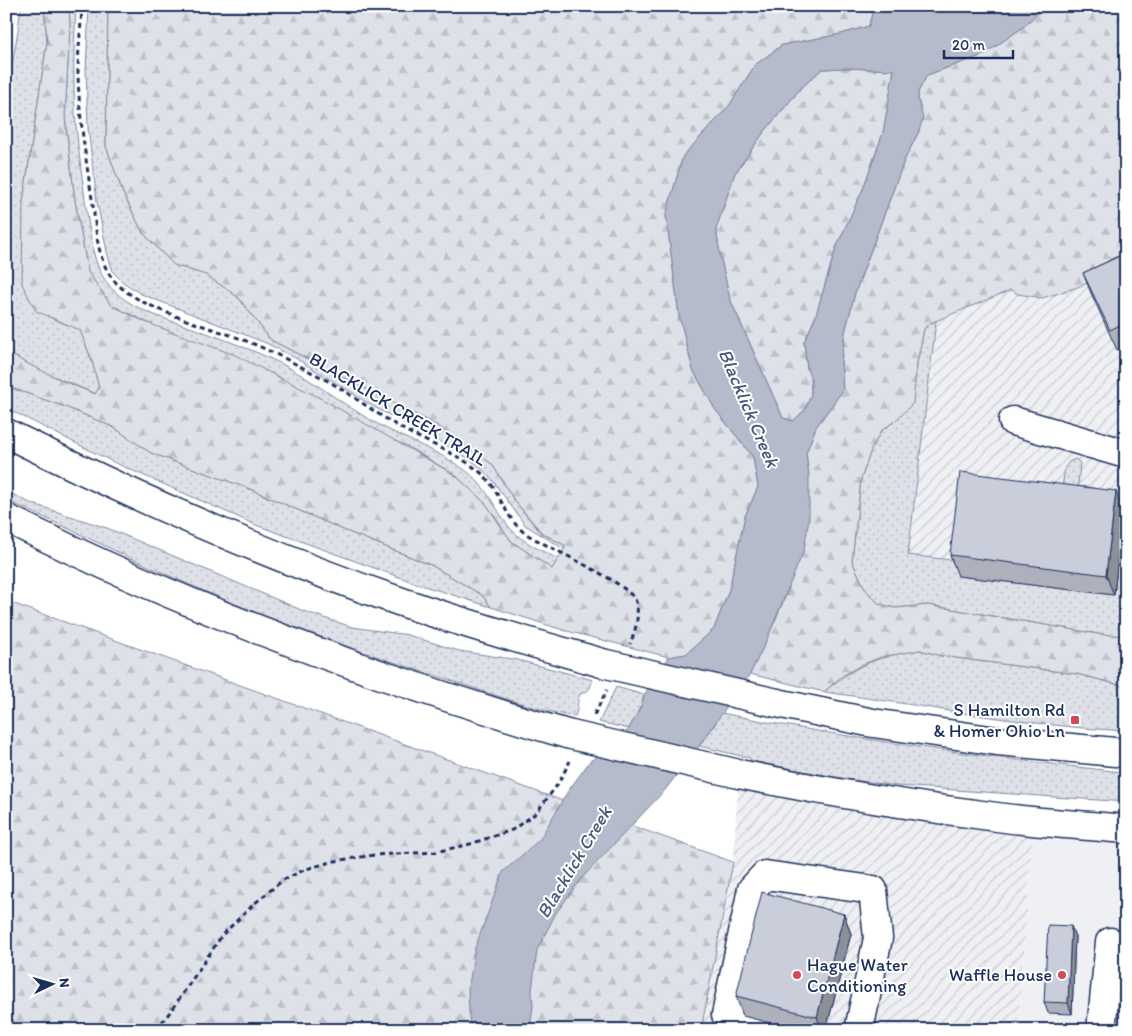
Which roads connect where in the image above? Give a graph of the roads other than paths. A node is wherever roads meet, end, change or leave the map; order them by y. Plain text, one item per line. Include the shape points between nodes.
1 (1013, 420) dead end
2 (6, 433) edge
3 (1126, 454) edge
4 (6, 518) edge
5 (1126, 753) edge
6 (1126, 829) edge
7 (1110, 942) dead end
8 (757, 1030) edge
9 (859, 1030) edge
10 (1101, 1030) edge

1 - 3 main road
2 - 5 main road, bridge via 202,526 330,576 467,624 602,663 873,723 997,741
4 - 6 main road, bridge via 190,602 314,652 569,746 904,804
7 - 10 main road
8 - 9 main road via 726,1015 752,889 765,875 873,890 878,938

